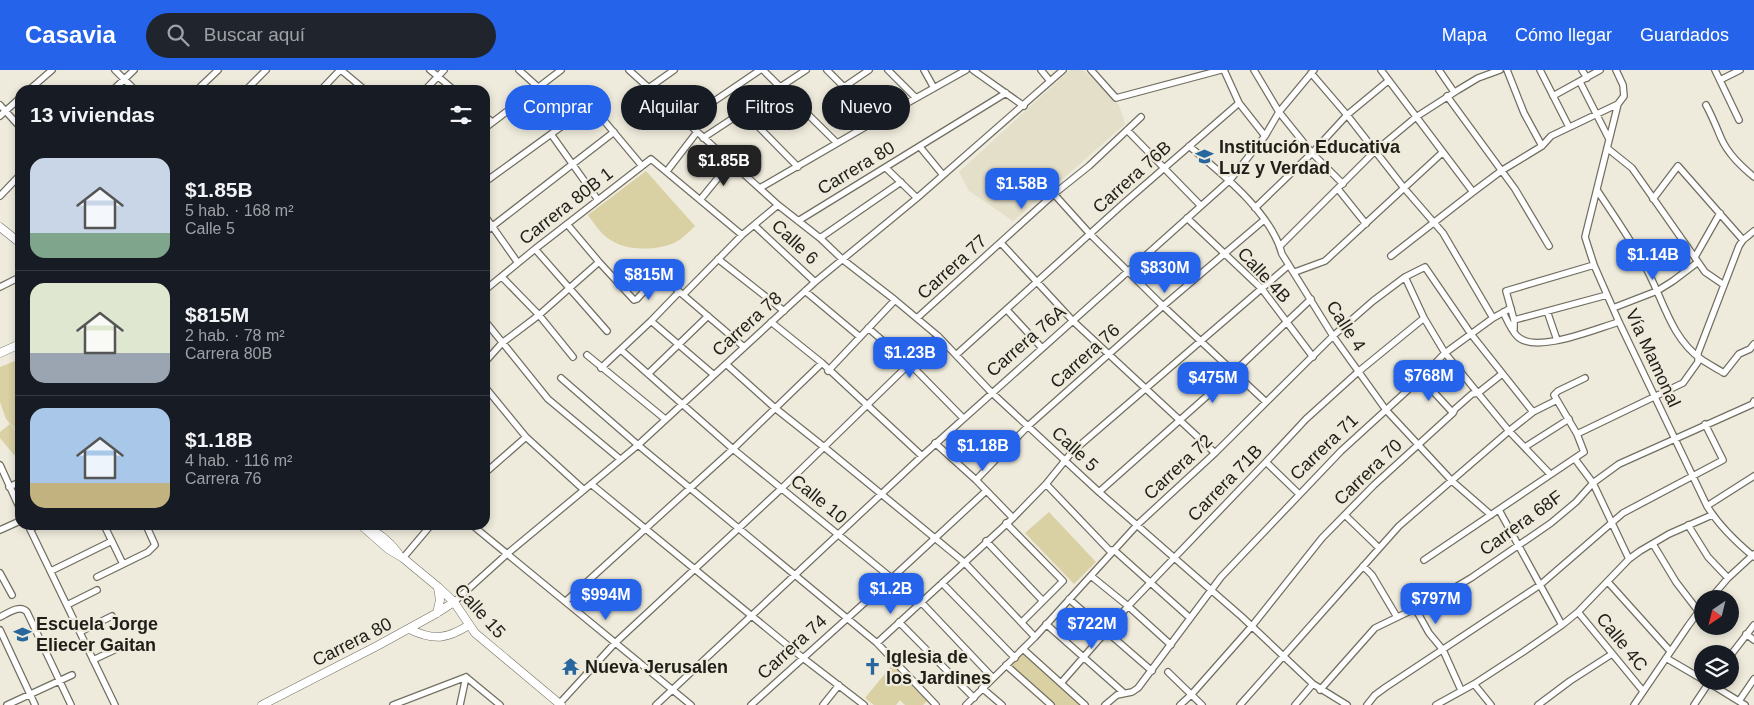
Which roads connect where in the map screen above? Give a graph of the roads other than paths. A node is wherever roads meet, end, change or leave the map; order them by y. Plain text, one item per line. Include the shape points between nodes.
1 (52, 70) edge
2 (114, 70) edge
3 (134, 70) edge
4 (218, 70) edge
5 (266, 70) edge
6 (340, 70) edge
7 (430, 70) edge
8 (444, 70) edge
9 (519, 70) edge
10 (561, 70) edge
11 (629, 70) edge
12 (674, 70) edge
13 (761, 70) edge
14 (806, 70) edge
15 (827, 70) edge
16 (869, 70) edge
17 (888, 70) edge
18 (924, 70) edge
19 (966, 70) edge
20 (973, 70) edge
21 (1041, 70) edge
22 (1063, 70) edge
23 (1092, 70) edge
24 (1222, 70) edge
25 (1254, 70) edge
26 (1381, 70) edge
27 (1439, 70) edge
28 (1500, 70) edge
29 (1507, 70) edge
30 (1540, 70) edge
31 (1582, 70) edge
32 (1600, 70) edge
33 (1616, 70) edge
34 (1715, 70) edge
35 (1740, 70) edge
36 (1313, 72) edge
37 (438, 77) junction
38 (1586, 78) junction
39 (124, 80) junction
40 (1720, 80) junction
41 (1388, 81) junction
42 (1050, 82) junction
43 (1580, 82) junction
44 (35, 85) edge
45 (118, 85) edge
46 (130, 85) edge
47 (202, 85) edge
48 (251, 85) edge
49 (326, 85) edge
50 (359, 85) edge
51 (430, 85) edge
52 (448, 85) edge
53 (536, 85) edge
54 (543, 85) edge
55 (648, 85) edge
56 (653, 85) edge
57 (780, 85) edge
58 (783, 85) edge
59 (842, 85) edge
60 (847, 85) edge
61 (934, 88) junction
62 (1454, 92) junction
63 (1006, 93) junction
64 (1447, 96) junction
65 (1553, 96) junction
66 (916, 98) junction
67 (717, 99) edge
68 (910, 101) edge
69 (15, 102) edge
70 (1239, 103) junction
71 (1618, 104) junction
72 (0, 105) edge
73 (1706, 105) dead end
74 (1024, 106) junction
75 (5, 111) junction
76 (1279, 112) junction
77 (505, 113) edge
78 (1596, 114) junction
79 (1347, 115) junction
80 (0, 116) edge
81 (1416, 117) junction
82 (812, 118) edge
83 (1141, 118) dead end
84 (1739, 120) dead end
85 (15, 122) edge
86 (492, 122) edge
87 (727, 122) edge
88 (1569, 127) junction
89 (762, 130) edge
90 (860, 130) edge
91 (1127, 130) junction
92 (614, 132) junction
93 (697, 132) joint
94 (551, 134) junction
95 (1265, 136) junction
96 (703, 138) junction
97 (1609, 139) junction
98 (837, 143) junction
99 (1189, 146) junction
100 (1542, 146) junction
101 (920, 147) junction
102 (1607, 148) junction
103 (1374, 152) junction
104 (1443, 152) junction
105 (1312, 153) junction
106 (731, 162) junction
107 (573, 164) junction
108 (642, 166) junction
109 (798, 167) junction
110 (886, 168) junction
111 (1165, 168) junction
112 (667, 171) junction
113 (1501, 171) junction
114 (943, 175) junction
115 (1754, 177) edge
116 (490, 178) edge
117 (15, 180) edge
118 (1230, 180) junction
119 (901, 182) junction
120 (1343, 184) junction
121 (760, 188) junction
122 (1404, 188) junction
123 (1338, 190) junction
124 (1597, 190) junction
125 (1473, 192) junction
126 (1054, 194) junction
127 (0, 196) edge
128 (917, 198) junction
129 (1653, 198) junction
130 (598, 200) junction
131 (700, 200) junction
132 (778, 205) junction
133 (1201, 206) junction
134 (1255, 208) junction
135 (1720, 213) junction
136 (1187, 218) junction
137 (1264, 220) junction
138 (798, 221) junction
139 (490, 222) edge
140 (1433, 222) junction
141 (567, 224) junction
142 (1366, 224) junction
143 (754, 225) junction
144 (493, 226) junction
145 (0, 227) edge
146 (490, 228) edge
147 (1754, 232) edge
148 (1090, 234) junction
149 (742, 235) junction
150 (820, 238) junction
151 (15, 239) edge
152 (1743, 240) junction
153 (1001, 242) junction
154 (1280, 246) junction
155 (1549, 246) dead end
156 (535, 249) junction
157 (1224, 254) junction
158 (1391, 256) dead end
159 (718, 259) junction
160 (842, 259) junction
161 (1696, 260) junction
162 (599, 262) junction
163 (518, 263) junction
164 (1289, 264) junction
165 (1594, 265) junction
166 (1129, 272) junction
167 (1295, 272) junction
168 (502, 277) junction
169 (1405, 277) junction
170 (15, 280) edge
171 (815, 282) junction
172 (1038, 283) junction
173 (1724, 285) junction
174 (490, 286) edge
175 (0, 287) edge
176 (570, 289) junction
177 (1262, 289) junction
178 (1656, 291) junction
179 (805, 292) junction
180 (681, 294) junction
181 (1607, 296) junction
182 (1311, 299) junction
183 (895, 300) junction
184 (1163, 306) junction
185 (1511, 308) junction
186 (1613, 308) junction
187 (1006, 310) junction
188 (784, 311) junction
189 (1503, 312) junction
190 (1547, 312) junction
191 (539, 315) junction
192 (708, 316) junction
193 (917, 318) junction
194 (1424, 318) junction
195 (1493, 318) junction
196 (1514, 320) junction
197 (651, 321) junction
198 (1072, 321) junction
199 (771, 322) junction
200 (1286, 322) junction
201 (1619, 322) junction
202 (490, 327) edge
203 (868, 328) junction
204 (608, 331) dead end
205 (1514, 331) junction
206 (1471, 334) junction
207 (938, 336) junction
208 (1333, 336) junction
209 (860, 337) junction
210 (1557, 340) junction
211 (1199, 341) junction
212 (502, 343) junction
213 (680, 344) junction
214 (1754, 344) edge
215 (15, 346) edge
216 (744, 347) junction
217 (1042, 348) junction
218 (621, 350) junction
219 (0, 353) edge
220 (1445, 353) junction
221 (587, 355) dead end
222 (956, 355) junction
223 (490, 356) edge
224 (1109, 356) junction
225 (573, 357) dead end
226 (1313, 357) junction
227 (1699, 358) junction
228 (822, 363) junction
229 (726, 364) junction
230 (910, 364) junction
231 (601, 368) junction
232 (828, 370) junction
233 (1234, 372) junction
234 (1358, 372) junction
235 (648, 374) junction
236 (1502, 374) junction
237 (714, 375) junction
238 (561, 378) dead end
239 (1421, 378) junction
240 (1585, 378) dead end
241 (1146, 388) junction
242 (991, 392) junction
243 (490, 393) edge
244 (1478, 393) junction
245 (1655, 397) junction
246 (1557, 400) junction
247 (1266, 402) junction
248 (682, 403) junction
249 (1754, 403) edge
250 (867, 406) junction
251 (775, 408) junction
252 (1386, 410) junction
253 (1534, 412) junction
254 (1453, 413) junction
255 (964, 418) junction
256 (665, 419) junction
257 (1569, 419) junction
258 (1178, 420) junction
259 (1705, 424) junction
260 (1028, 426) junction
261 (1509, 431) junction
262 (1577, 434) junction
263 (526, 437) junction
264 (1675, 438) junction
265 (935, 443) junction
266 (638, 445) junction
267 (1417, 445) junction
268 (824, 446) junction
269 (1525, 446) junction
270 (733, 448) junction
271 (1215, 453) junction
272 (922, 456) junction
273 (620, 459) junction
274 (1575, 459) junction
275 (1065, 460) junction
276 (1266, 462) junction
277 (0, 465) edge
278 (490, 469) edge
279 (1550, 474) junction
280 (1693, 475) junction
281 (1754, 476) edge
282 (976, 480) junction
283 (1452, 480) junction
284 (1593, 483) junction
285 (15, 484) edge
286 (591, 484) junction
287 (1046, 484) junction
288 (10, 487) junction
289 (689, 488) junction
290 (782, 488) junction
291 (584, 490) junction
292 (986, 491) junction
293 (1099, 492) junction
294 (1298, 494) junction
295 (881, 495) junction
296 (15, 498) edge
297 (1707, 506) junction
298 (1499, 510) junction
299 (1344, 515) junction
300 (1491, 515) junction
301 (1712, 516) junction
302 (1013, 518) junction
303 (15, 523) edge
304 (1006, 523) junction
305 (1612, 523) junction
306 (1137, 525) junction
307 (1688, 525) junction
308 (738, 527) junction
309 (645, 529) junction
310 (0, 530) edge
311 (30, 530) edge
312 (106, 530) edge
313 (148, 530) edge
314 (374, 530) edge
315 (426, 530) edge
316 (478, 530) edge
317 (838, 534) junction
318 (935, 539) junction
319 (112, 541) junction
320 (986, 541) junction
321 (1519, 544) junction
322 (1653, 544) junction
323 (1378, 548) junction
324 (1114, 550) junction
325 (507, 554) junction
326 (1753, 555) edge
327 (402, 557) junction
328 (1173, 558) junction
329 (1629, 558) junction
330 (1424, 560) dead end
331 (964, 562) junction
332 (123, 564) junction
333 (1363, 566) junction
334 (695, 568) junction
335 (51, 571) junction
336 (0, 573) edge
337 (794, 575) junction
338 (1091, 576) junction
339 (97, 577) dead end
340 (892, 578) junction
341 (1728, 578) junction
342 (1150, 582) junction
343 (1608, 582) junction
344 (942, 583) junction
345 (1540, 585) junction
346 (438, 587) junction
347 (97, 590) dead end
348 (1210, 590) junction
349 (1718, 590) edge
350 (12, 595) dead end
351 (1069, 599) junction
352 (566, 601) junction
353 (1043, 601) junction
354 (454, 602) junction
355 (921, 602) junction
356 (1694, 602) edge
357 (67, 605) junction
358 (1128, 606) junction
359 (1415, 608) junction
360 (1578, 612) junction
361 (437, 613) junction
362 (112, 616) dead end
363 (751, 616) junction
364 (0, 617) edge
365 (1397, 617) junction
366 (846, 618) junction
367 (1190, 618) junction
368 (1694, 619) edge
369 (898, 622) junction
370 (1022, 622) junction
371 (1046, 624) junction
372 (469, 625) junction
373 (1562, 625) junction
374 (1754, 625) edge
375 (1252, 626) junction
376 (410, 629) junction
377 (0, 630) edge
378 (1106, 631) junction
379 (80, 632) junction
380 (1746, 634) junction
381 (1035, 636) junction
382 (1754, 640) edge
383 (615, 643) junction
384 (877, 643) junction
385 (127, 644) dead end
386 (1171, 645) junction
387 (1738, 645) edge
388 (1023, 649) junction
389 (1443, 650) junction
390 (1670, 651) junction
391 (1612, 654) junction
392 (1083, 656) junction
393 (1284, 656) junction
394 (803, 658) junction
395 (1015, 658) junction
396 (1666, 658) junction
397 (93, 660) junction
398 (1006, 665) junction
399 (1152, 671) junction
400 (1168, 672) dead end
401 (1694, 674) edge
402 (72, 675) dead end
403 (466, 677) junction
404 (993, 678) junction
405 (1754, 679) edge
406 (60, 681) junction
407 (1061, 683) junction
408 (1313, 684) junction
409 (1474, 684) junction
410 (839, 685) junction
411 (982, 688) junction
412 (672, 690) junction
413 (1320, 690) junction
414 (1461, 690) junction
415 (1702, 690) edge
416 (1721, 690) edge
417 (1643, 691) junction
418 (30, 694) junction
419 (1124, 694) junction
420 (1191, 695) junction
421 (974, 698) junction
422 (1739, 701) junction
423 (276, 702) edge
424 (265, 704) edge
425 (560, 704) edge
426 (1541, 704) edge
427 (7, 705) edge
428 (35, 705) edge
429 (72, 705) edge
430 (115, 705) edge
431 (393, 705) edge
432 (460, 705) edge
433 (500, 705) edge
434 (656, 705) edge
435 (691, 705) edge
436 (751, 705) edge
437 (823, 705) edge
438 (864, 705) edge
439 (936, 705) edge
440 (966, 705) edge
441 (1002, 705) edge
442 (1051, 705) edge
443 (1085, 705) edge
444 (1106, 705) edge
445 (1180, 705) edge
446 (1202, 705) edge
447 (1240, 705) edge
448 (1295, 705) edge
449 (1347, 705) edge
450 (1367, 705) edge
451 (1436, 705) edge
452 (1491, 705) edge
453 (1634, 705) edge
454 (1694, 705) edge
455 (1746, 705) edge

1 - 44 street
2 - 39 street
3 - 39 street
4 - 47 street
5 - 48 street
6 - 49 street
6 - 50 street
7 - 37 street
8 - 37 street
9 - 53 street
10 - 54 street
11 - 55 street, Calle 5
12 - 56 street
13 - 57 street
13 - 67 street
14 - 58 street
15 - 59 street
16 - 60 street
17 - 66 street
18 - 61 street
19 - 61 street
20 - 63 street
21 - 42 street
22 - 42 street, Carrera 78
23 - 24 street via 1116,98
24 - 70 street
25 - 76 street
26 - 41 street
27 - 62 street
28 - 62 street
29 - 100 street via 1524,113
30 - 65 street
31 - 38 street
32 - 38 street
33 - 71 street, Vía Mamonal via 1624,96
34 - 40 street
35 - 40 street
36 - 76 street, Carrera 76A
36 - 79 street
37 - 51 street
37 - 52 street
38 - 43 street
39 - 45 street
39 - 46 street
40 - 84 street
41 - 79 street
41 - 81 street
42 - 74 street, Carrera 78
43 - 65 street
43 - 78 street
61 - 66 street
62 - 64 street
63 - 74 street
63 - 101 street, Carrera 80
64 - 81 street
64 - 113 street
65 - 88 street
66 - 68 street
69 - 75 street
70 - 95 street
70 - 99 street, Carrera 76B
71 - 78 street
71 - 97 street, Vía Mamonal
72 - 75 street
73 - 115 street via 1721,139
74 - 114 street, Carrera 78
75 - 80 street
75 - 85 street
76 - 95 street, Carrera 76A
76 - 105 street
77 - 86 street
78 - 88 street
78 - 97 street
79 - 103 street
79 - 105 street
81 - 103 street
81 - 104 street
82 - 98 street
83 - 91 street, Carrera 77
87 - 96 street
88 - 100 street via 1551,136
89 - 109 street
90 - 98 street
91 - 111 street
91 - 126 street, Carrera 77
92 - 94 street via 591,105
92 - 107 street
92 - 108 street
93 - 96 street, Calle 5
93 - 112 street
94 - 107 street
94 - 116 street
95 - 118 street, Carrera 76A
96 - 106 street, Calle 5
97 - 102 street, Vía Mamonal
98 - 109 street
99 - 111 street, Carrera 76B
99 - 118 street, Calle 4
100 - 113 street
101 - 110 street, Carrera 80
101 - 114 street
102 - 124 street, Vía Mamonal
102 - 129 street via 1632,168
103 - 120 street
103 - 122 street
104 - 122 street
104 - 125 street
105 - 120 street
105 - 134 street
106 - 121 street, Calle 5
106 - 131 street
107 - 130 street
107 - 144 street
108 - 112 street via 651,159
108 - 130 street, Carrera 80B 1
109 - 121 street
110 - 119 street
110 - 138 street, Carrera 80
111 - 133 street
111 - 148 street, Carrera 76B
112 - 131 street
113 - 125 street
113 - 155 street
114 - 128 street, Carrera 78
117 - 127 street
118 - 133 street, Carrera 76A
118 - 134 street, Calle 4
119 - 128 street
119 - 150 street
120 - 123 street
121 - 132 street, Calle 5
122 - 140 street
122 - 142 street
123 - 142 street
123 - 154 street
124 - 165 street, Vía Mamonal via 1585,237
124 - 178 street via 1633,244
125 - 140 street
126 - 148 street
126 - 153 street, Carrera 77
128 - 160 street, Carrera 78
129 - 135 street via 1678,166
129 - 161 street
130 - 141 street, Carrera 80B 1
131 - 149 street
132 - 138 street, Calle 5
132 - 143 street
133 - 136 street, Carrera 76A
134 - 137 street, Calle 4
135 - 152 street
135 - 161 street
136 - 157 street, Calle 4B
136 - 166 street, Carrera 76A
137 - 154 street, Calle 4
137 - 157 street, Carrera 76
138 - 150 street, Calle 5
139 - 144 street
140 - 158 street
140 - 195 street
141 - 156 street, Carrera 80B 1
141 - 162 street
142 - 167 street via 1325,261
143 - 149 street
143 - 171 street, Calle 6
144 - 146 street
144 - 163 street
145 - 151 street
147 - 152 street
148 - 166 street
148 - 172 street, Carrera 76B
149 - 159 street
150 - 160 street, Calle 5
152 - 173 street
153 - 172 street
153 - 193 street, Carrera 77
154 - 164 street, Calle 4
156 - 163 street, Carrera 80B 1
156 - 176 street
157 - 177 street, Calle 4B
157 - 184 street, Carrera 76
159 - 180 street
159 - 188 street
160 - 171 street, Carrera 78
160 - 183 street, Calle 5
161 - 173 street via 1704,272
161 - 178 street via 1673,281
162 - 176 street
162 - 180 street via 634,300 660,276
163 - 168 street, Carrera 80B 1
164 - 167 street, Calle 4
164 - 177 street
165 - 181 street, Vía Mamonal
165 - 185 street via 1506,291
166 - 184 street
166 - 198 street, Carrera 76A
167 - 182 street, Calle 4
168 - 174 street, Carrera 80B 1
168 - 191 street
169 - 194 street
169 - 206 street, Carrera 72 via 1425,267
169 - 208 street, Carrera 72
170 - 175 street
171 - 179 street, Carrera 78
172 - 187 street, Carrera 76B
172 - 198 street
173 - 227 street via 1698,353
176 - 191 street
176 - 204 street
177 - 200 street, Calle 4B
177 - 211 street
178 - 186 street
178 - 227 street via 1678,335
179 - 188 street, Carrera 78
179 - 209 street
180 - 192 street
180 - 197 street
181 - 186 street, Vía Mamonal
181 - 190 street
182 - 200 street
182 - 208 street, Calle 4
183 - 193 street, Calle 5
183 - 203 street
184 - 211 street
184 - 224 street, Carrera 76
185 - 189 street, Carrera 71
185 - 196 street
186 - 201 street, Vía Mamonal
187 - 217 street
187 - 222 street, Carrera 76B
188 - 199 street, Carrera 78
189 - 195 street, Carrera 71
189 - 205 street
190 - 196 street
190 - 210 street
191 - 212 street
191 - 225 street
192 - 213 street
192 - 216 street
193 - 207 street, Calle 5
194 - 220 street
194 - 234 street, Carrera 71B
195 - 206 street, Carrera 71
196 - 205 street
197 - 213 street
197 - 218 street
198 - 217 street, Carrera 76A
198 - 224 street
199 - 216 street, Carrera 78
199 - 228 street
200 - 226 street, Calle 4B
200 - 233 street
201 - 210 street
201 - 245 street, Vía Mamonal
202 - 212 street
203 - 209 street
203 - 230 street
205 - 210 street via 1526,342
206 - 220 street, Carrera 71
206 - 236 street
207 - 222 street, Calle 5
207 - 230 street
208 - 226 street, Carrera 72
208 - 234 street, Calle 4
209 - 232 street
211 - 233 street
211 - 241 street
212 - 223 street
212 - 273 street via 548,399
213 - 235 street
213 - 237 street
214 - 227 street via 1739,354 1724,373
215 - 219 street
216 - 229 street, Carrera 78
217 - 242 street, Carrera 76A
218 - 231 street
218 - 235 street, Calle 10
220 - 239 street, Carrera 71
220 - 244 street
221 - 231 street
222 - 242 street, Calle 5
224 - 241 street
224 - 260 street, Carrera 76
226 - 247 street, Carrera 72
227 - 245 street via 1683,383
228 - 232 street
228 - 251 street
229 - 237 street, Carrera 78
229 - 251 street
230 - 250 street
230 - 255 street
231 - 256 street
232 - 250 street
233 - 247 street
233 - 258 street
234 - 252 street, Calle 4
234 - 276 street, Carrera 71B via 1306,419
235 - 248 street, Calle 10
236 - 244 street, Carrera 70
236 - 253 street
237 - 248 street, Carrera 78
238 - 266 street
239 - 252 street, Carrera 71
239 - 254 street
240 - 246 street via 1558,391 1554,396
241 - 258 street
241 - 275 street
242 - 255 street, Carrera 76A
242 - 260 street, Calle 5
243 - 263 street
244 - 254 street, Carrera 70 via 1472,394
244 - 261 street
245 - 262 street
245 - 264 street, Vía Mamonal
246 - 253 street
246 - 257 street
247 - 271 street, Carrera 72
248 - 256 street, Carrera 78
248 - 270 street, Calle 10
249 - 259 street, Carrera 68F
250 - 268 street
250 - 272 street
251 - 268 street
251 - 270 street
252 - 267 street, Calle 4
252 - 294 street, Carrera 71
253 - 261 street
254 - 267 street, Carrera 70
255 - 265 street, Carrera 76A
256 - 266 street, Carrera 78
257 - 262 street
257 - 269 street
258 - 271 street
258 - 293 street
259 - 264 street, Carrera 68F
259 - 280 street via 1723,460
260 - 275 street, Calle 5
260 - 282 street, Carrera 76
261 - 269 street
261 - 283 street
262 - 274 street via 1584,452
263 - 278 street
263 - 291 street
264 - 280 street, Vía Mamonal
264 - 284 street, Carrera 68F via 1619,464
265 - 272 street, Carrera 76A
265 - 282 street
266 - 273 street, Carrera 78
266 - 289 street
267 - 283 street, Calle 4
267 - 299 street, Carrera 70
268 - 290 street
268 - 295 street
269 - 279 street
270 - 289 street
270 - 290 street, Calle 10
271 - 306 street, Carrera 72
272 - 295 street, Carrera 76A
273 - 286 street, Carrera 78
274 - 279 street
274 - 284 street
275 - 287 street
275 - 293 street, Calle 5
276 - 294 street
276 - 328 street, Carrera 71B
277 - 288 street
279 - 298 street
280 - 297 street, Vía Mamonal
280 - 305 street via 1623,513
281 - 297 street
282 - 292 street
283 - 300 street, Calle 4
283 - 323 street
284 - 305 street
284 - 321 street, Carrera 68F via 1551,523
285 - 288 street
286 - 291 street, Carrera 78
286 - 309 street
287 - 302 street
287 - 324 street via 1109,550
288 - 296 street
289 - 308 street
289 - 309 street
290 - 308 street
290 - 317 street, Calle 10
291 - 325 street, Carrera 78
292 - 302 street
292 - 318 street, Carrera 74
293 - 306 street, Calle 5
294 - 348 street, Carrera 71
295 - 317 street, Carrera 76A
295 - 318 street
297 - 301 street, Vía Mamonal
298 - 300 street
298 - 321 street
299 - 323 street
299 - 375 street, Carrera 70
300 - 330 street
301 - 307 street
301 - 326 street, Vía Mamonal
302 - 304 street
303 - 310 street
304 - 320 street
304 - 353 street via 1063,581
305 - 329 street
305 - 345 street
306 - 324 street, Carrera 72
306 - 328 street, Calle 5
307 - 322 street
307 - 341 street via 1708,557
308 - 334 street
308 - 337 street
309 - 334 street
309 - 352 street
311 - 335 street
312 - 319 street
313 - 332 street via 155,545
314 - 327 street, Calle 15
315 - 327 street
316 - 325 street
317 - 337 street, Carrera 76A
317 - 340 street, Calle 10
318 - 331 street
318 - 340 street, Carrera 74
319 - 332 street
319 - 335 street
320 - 331 street
320 - 353 street
321 - 345 street
321 - 359 street, Carrera 68F via 1454,588
322 - 329 street
322 - 356 street via 1676,582
323 - 333 street
324 - 338 street, Carrera 72
324 - 342 street
325 - 352 street
325 - 354 street, Carrera 78
326 - 341 street
327 - 346 street, Calle 15
328 - 342 street, Carrera 71B
328 - 348 street, Calle 5
329 - 343 street
331 - 344 street
331 - 370 street
332 - 339 street
333 - 365 street
333 - 393 street
334 - 363 street
334 - 383 street
335 - 357 street
336 - 350 street
337 - 363 street, Carrera 76A
337 - 366 street
338 - 351 street, Carrera 72
338 - 358 street
340 - 355 street, Calle 10
340 - 366 street, Carrera 74
341 - 349 street
342 - 358 street, Carrera 71B
342 - 367 street
343 - 360 street
343 - 390 street
344 - 355 street
344 - 395 street
345 - 373 street
345 - 389 street
346 - 354 street, Calle 15
346 - 361 street
347 - 357 street
348 - 367 street, Carrera 71
348 - 375 street, Calle 5
351 - 371 street, Carrera 72
351 - 378 street
352 - 383 street
353 - 370 street
354 - 361 street, Carrera 80
354 - 372 street, Calle 15
355 - 369 street
355 - 404 street, Calle 10
357 - 379 street
358 - 378 street, Carrera 71B
358 - 386 street
359 - 365 street, Carrera 68F
359 - 389 street
360 - 373 street
360 - 391 street, Calle 4C
361 - 376 street, Carrera 80
362 - 379 street
363 - 394 street
363 - 412 street, Carrera 76A
364 - 406 street via 20,608 27,612
365 - 413 street, Carrera 68F via 1375,628
366 - 384 street
366 - 394 street, Carrera 74
367 - 386 street, Carrera 71
368 - 390 street
369 - 384 street
369 - 421 street
370 - 381 street
371 - 381 street, Carrera 72
371 - 392 street
372 - 376 street via 438,638
372 - 425 street, Calle 15
373 - 409 street
374 - 380 street
375 - 393 street, Calle 5
375 - 420 street, Carrera 70
376 - 423 street, Carrera 80
377 - 418 street
378 - 392 street, Carrera 71B
378 - 399 street
379 - 397 street
380 - 382 street
380 - 387 street
381 - 388 street, Carrera 72
383 - 412 street
383 - 425 street
384 - 439 street
385 - 397 street
386 - 399 street, Carrera 71
388 - 395 street, Carrera 72
388 - 407 street
389 - 414 street
389 - 450 street via 1386,687
390 - 396 street
391 - 417 street, Calle 4C
391 - 426 street
392 - 407 street, Carrera 71B
392 - 419 street
393 - 408 street, Calle 5
393 - 447 street
394 - 410 street
394 - 436 street, Carrera 74
395 - 398 street, Carrera 72
396 - 401 street
396 - 417 street
397 - 430 street
398 - 404 street, Carrera 72
398 - 442 street
399 - 419 street, Carrera 71 via 1138,688
400 - 420 street
402 - 406 street
403 - 431 street
403 - 432 street
403 - 433 street
404 - 411 street, Carrera 72
405 - 422 street
406 - 418 street
406 - 429 street
407 - 443 street
408 - 413 street, Calle 5
408 - 448 street
409 - 414 street
409 - 452 street
410 - 437 street
410 - 438 street
411 - 421 street, Carrera 72
411 - 441 street
412 - 434 street, Carrera 76A
412 - 435 street
413 - 449 street, Calle 5
414 - 451 street
415 - 454 street
416 - 422 street
417 - 453 street
418 - 427 street
418 - 428 street
419 - 444 street, Carrera 71 via 1117,695
420 - 445 street, Carrera 70
420 - 446 street
421 - 440 street, Carrera 72
422 - 455 street
423 - 424 street, Carrera 80

